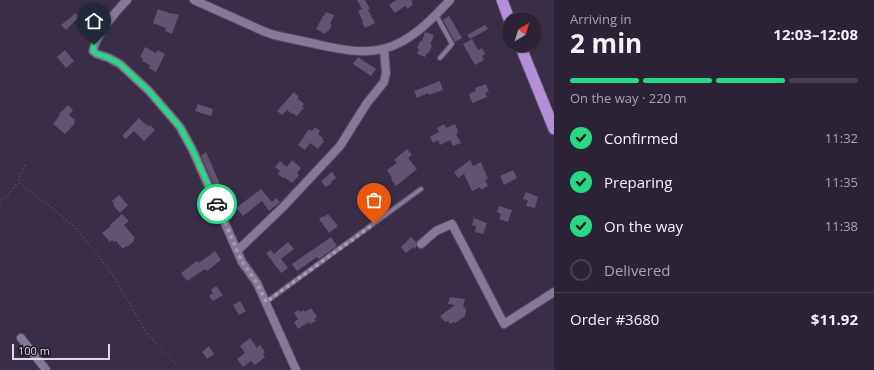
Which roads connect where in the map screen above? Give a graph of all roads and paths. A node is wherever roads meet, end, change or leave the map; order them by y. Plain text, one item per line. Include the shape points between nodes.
1 (127, 0) edge
2 (194, 0) edge
3 (450, 0) edge
4 (502, 0) edge
5 (506, 12) edge
6 (436, 15) junction
7 (384, 49) junction
8 (523, 52) edge
9 (440, 58) dead end
10 (554, 129) edge
11 (25, 165) dead end
12 (18, 182) junction
13 (421, 189) dead end
14 (0, 199) edge
15 (2, 199) junction
16 (0, 203) edge
17 (421, 244) dead end
18 (238, 251) junction
19 (554, 292) edge
20 (266, 302) junction
21 (21, 338) dead end
22 (46, 370) edge
23 (183, 370) edge
24 (296, 370) edge

1 - 18 street via 110,19 93,51 120,64 149,91 180,127
2 - 7 street via 274,35 342,50
3 - 6 street
4 - 5 highway
6 - 7 street via 408,38
6 - 9 lane via 452,44
7 - 18 street via 384,82 367,103 346,138 301,189
8 - 10 highway
11 - 12 path
12 - 15 path
12 - 23 path via 75,228 116,280 144,329 165,354
13 - 20 lane
14 - 15 path
15 - 16 path
17 - 19 street via 436,231 452,224 504,324
18 - 20 street
20 - 24 street
21 - 22 street

